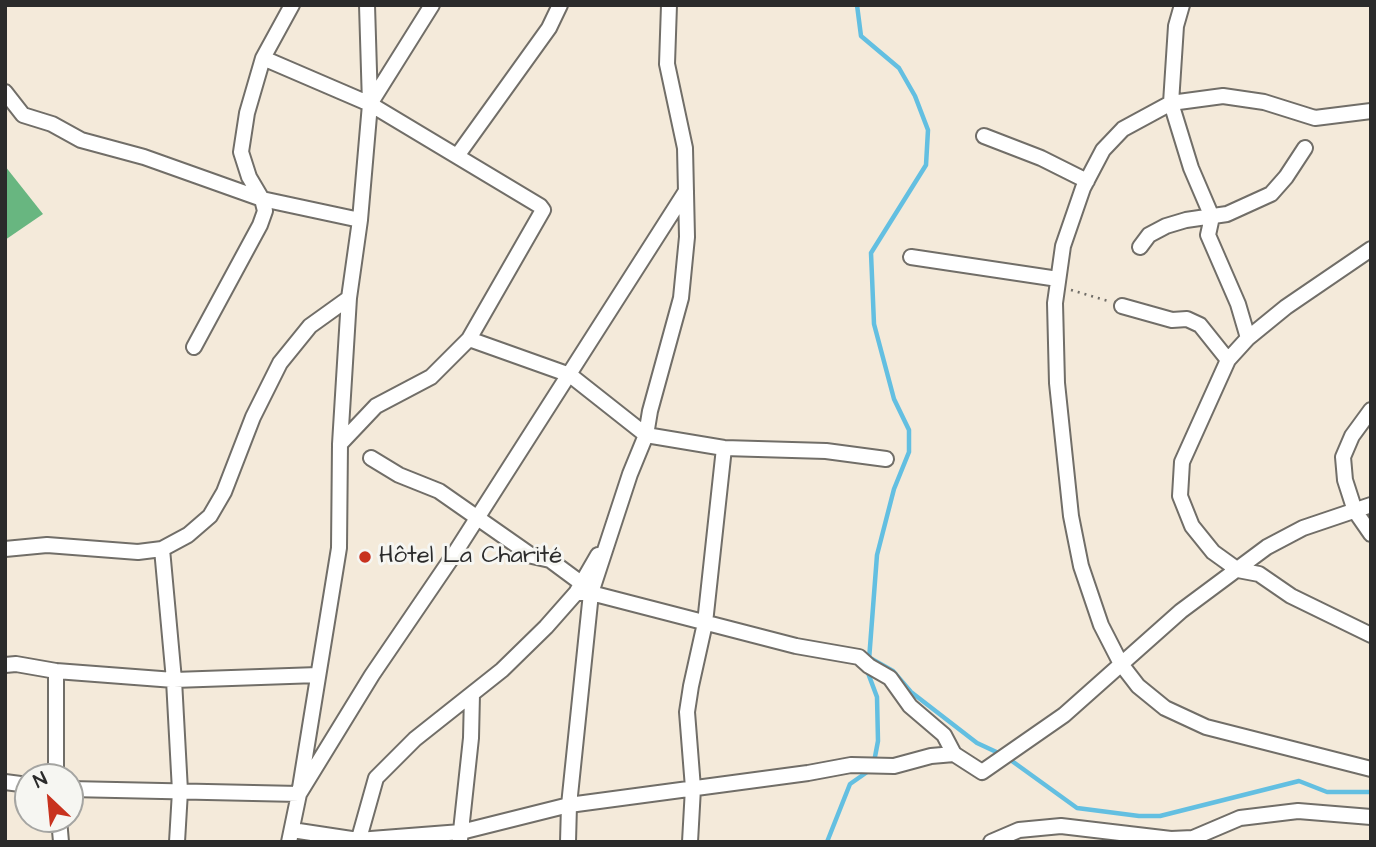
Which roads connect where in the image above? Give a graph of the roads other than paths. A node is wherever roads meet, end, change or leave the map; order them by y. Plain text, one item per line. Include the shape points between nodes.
1 (292, 5) edge
2 (367, 5) edge
3 (432, 5) edge
4 (560, 5) edge
5 (669, 5) edge
6 (1181, 5) edge
7 (263, 58) junction
8 (5, 92) edge
9 (1171, 103) junction
10 (370, 104) junction
11 (1371, 111) edge
12 (984, 136) dead end
13 (1305, 148) dead end
14 (457, 156) junction
15 (1087, 181) junction
16 (686, 191) junction
17 (262, 199) junction
18 (1212, 217) junction
19 (360, 220) junction
20 (1140, 247) dead end
21 (1371, 249) edge
22 (911, 257) dead end
23 (1058, 282) junction
24 (349, 298) junction
25 (1122, 306) road end
26 (1248, 338) junction
27 (469, 339) junction
28 (194, 347) dead end
29 (1228, 360) junction
30 (570, 375) junction
31 (1371, 410) edge
32 (646, 436) junction
33 (340, 444) junction
34 (724, 448) junction
35 (372, 458) dead end
36 (886, 459) dead end
37 (1371, 505) edge
38 (1356, 511) junction
39 (479, 517) junction
40 (1371, 534) edge
41 (162, 549) junction
42 (5, 550) edge
43 (1238, 570) junction
44 (583, 590) junction
45 (705, 623) junction
46 (1371, 635) edge
47 (1121, 664) junction
48 (5, 665) edge
49 (56, 671) junction
50 (318, 675) junction
51 (174, 680) junction
52 (472, 694) junction
53 (954, 754) junction
54 (56, 763) edge
55 (1371, 769) edge
56 (693, 788) junction
57 (84, 789) edge
58 (180, 790) junction
59 (299, 794) junction
60 (569, 805) junction
61 (1371, 817) edge
62 (291, 836) edge
63 (460, 837) edge
64 (1007, 838) edge
65 (358, 841) edge
66 (177, 842) edge
67 (568, 842) edge
68 (690, 842) edge
69 (991, 842) edge

1 - 7 street
2 - 10 street
3 - 10 street
4 - 14 street via 549,28
5 - 16 street via 667,64 685,148
6 - 9 street via 1175,26
7 - 10 street
7 - 17 street via 247,113 242,152
8 - 17 street via 23,115 81,140 145,157
9 - 11 street via 1223,96 1264,102 1315,118
9 - 15 street via 1123,129 1102,150
9 - 18 street
10 - 14 street
10 - 19 street
12 - 15 street
13 - 18 street via 1271,194
14 - 27 street via 543,210
15 - 23 street via 1063,246
16 - 30 street
16 - 32 street via 681,298
17 - 19 street
17 - 28 street via 265,211 260,225
18 - 20 street via 1166,226 1149,235
18 - 26 street via 1208,235
19 - 24 street
21 - 26 street
22 - 23 street
23 - 47 street via 1058,383 1071,516 1081,566 1101,625
24 - 33 street
24 - 41 street via 310,326 279,363 225,492 210,516
25 - 29 street via 1200,326
26 - 29 street
27 - 30 street
27 - 33 street via 431,377 376,406
29 - 43 street via 1182,462 1180,496 1192,526 1213,552
30 - 32 street
30 - 39 street
31 - 38 street via 1343,457
32 - 34 street
32 - 44 street via 611,533
33 - 50 street via 339,548
34 - 36 street via 827,451
34 - 45 street
35 - 39 street
37 - 38 street
38 - 40 street
38 - 43 street via 1303,528 1267,547
39 - 44 street via 532,555 550,560
39 - 59 street via 372,675
41 - 42 street via 138,552 47,545
41 - 51 street
43 - 46 street via 1259,574 1292,596
43 - 47 street via 1181,611
44 - 45 street
44 - 52 street
44 - 60 street
45 - 53 street via 859,657 890,678 910,705 944,735
45 - 56 street via 687,712
47 - 53 street via 1064,715 982,772
47 - 55 street via 1138,686 1165,708 1206,727
48 - 49 street
49 - 51 street
49 - 54 street
50 - 51 street
50 - 59 street
51 - 58 street
52 - 63 street
52 - 65 street via 415,739 376,778
53 - 56 street
56 - 60 street
56 - 68 street
57 - 58 street
58 - 59 street
58 - 66 street
59 - 62 street
60 - 63 street
60 - 67 street
61 - 64 street via 1298,811 1241,818 1193,838 1061,826 1019,830
62 - 65 street
63 - 65 street
64 - 69 street

